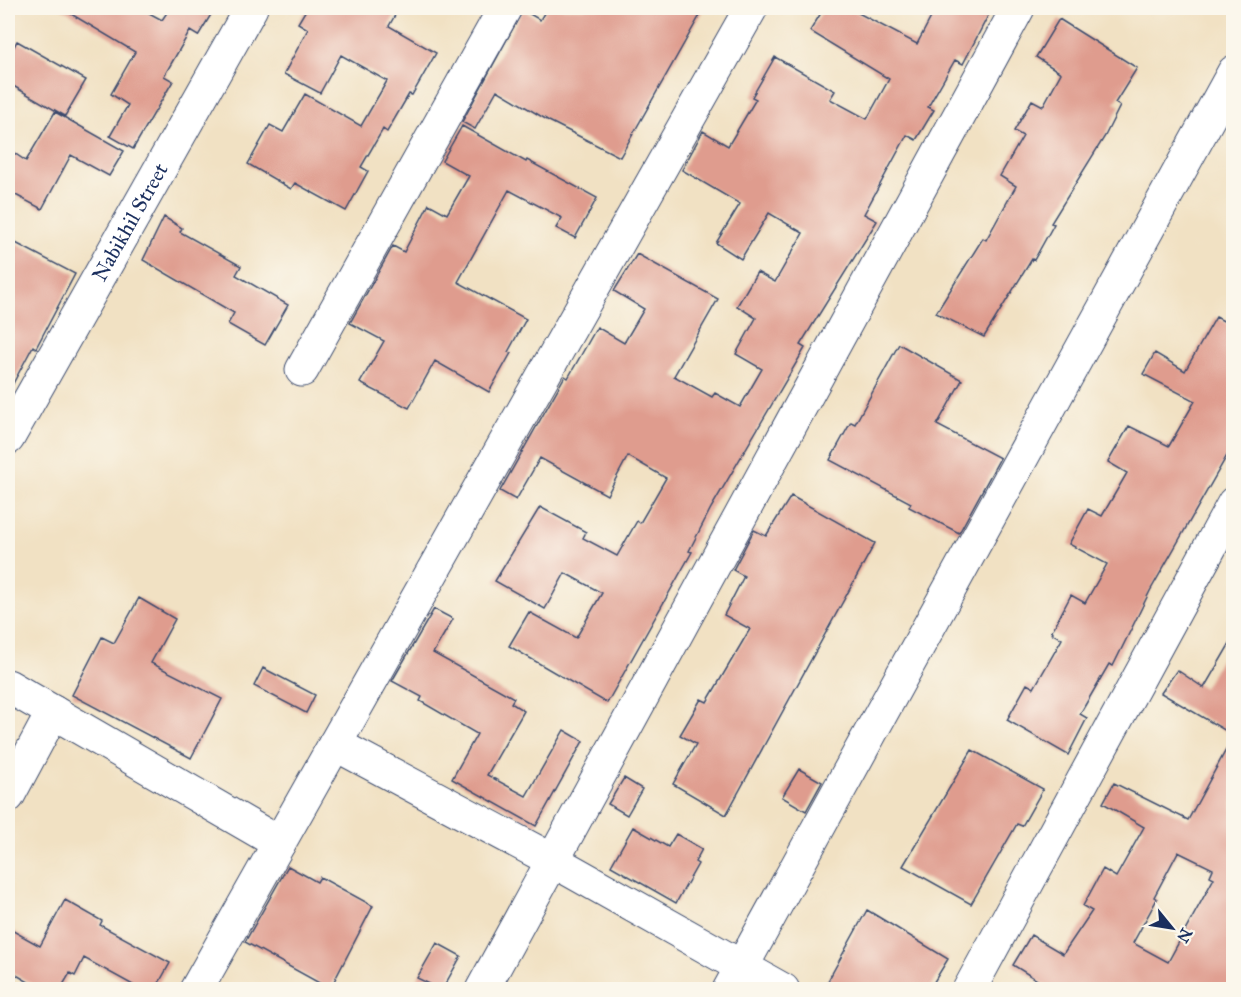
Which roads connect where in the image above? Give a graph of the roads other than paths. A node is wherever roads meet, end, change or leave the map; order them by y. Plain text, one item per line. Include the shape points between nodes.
1 (250, 8) edge
2 (505, 8) edge
3 (751, 8) edge
4 (1018, 8) edge
5 (1233, 72) edge
6 (302, 370) dead end
7 (8, 438) edge
8 (1233, 503) edge
9 (8, 686) edge
10 (53, 712) junction
11 (334, 744) junction
12 (8, 796) edge
13 (279, 843) junction
14 (552, 860) junction
15 (736, 978) edge
16 (196, 990) edge
17 (482, 990) edge
18 (783, 990) edge
19 (969, 990) edge

1 - 7 street, Nabikhil Street
2 - 6 street
3 - 11 street
4 - 14 street
5 - 15 street
8 - 19 street
9 - 10 street
10 - 12 street
10 - 13 street
11 - 13 street
11 - 14 street
13 - 16 street
14 - 15 street
14 - 17 street
15 - 18 street

